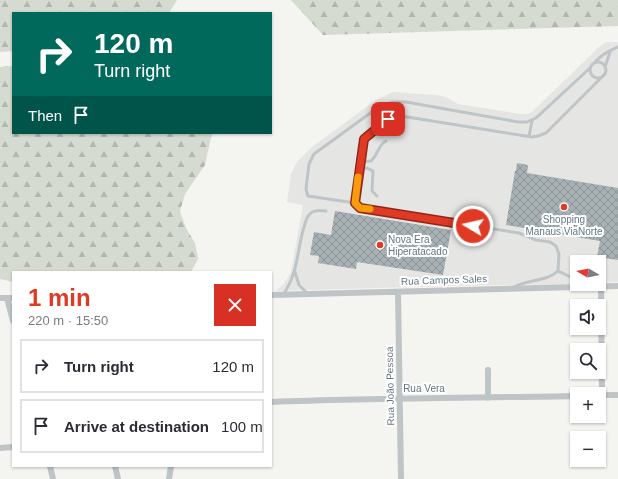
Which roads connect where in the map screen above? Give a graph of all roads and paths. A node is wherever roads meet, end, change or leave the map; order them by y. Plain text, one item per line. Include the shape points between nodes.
1 (618, 48) edge
2 (610, 52) junction
3 (593, 64) junction
4 (605, 67) junction
5 (590, 68) junction
6 (602, 77) junction
7 (532, 120) junction
8 (529, 136) junction
9 (386, 141) dead end
10 (360, 162) junction
11 (359, 169) junction
12 (377, 196) dead end
13 (355, 203) junction
14 (326, 212) dead end
15 (558, 271) junction
16 (295, 272) junction
17 (570, 277) edge
18 (570, 286) edge
19 (606, 286) edge
20 (618, 286) edge
21 (513, 288) junction
22 (601, 291) edge
23 (398, 292) junction
24 (308, 294) junction
25 (272, 295) edge
26 (283, 295) junction
27 (0, 298) edge
28 (10, 298) edge
29 (12, 313) edge
30 (488, 370) dead end
31 (601, 387) edge
32 (606, 395) edge
33 (618, 395) edge
34 (570, 396) edge
35 (400, 398) junction
36 (488, 398) junction
37 (272, 402) edge
38 (12, 447) edge
39 (0, 448) edge
40 (50, 467) edge
41 (115, 467) edge
42 (171, 467) edge
43 (53, 479) edge
44 (118, 479) edge
45 (169, 479) edge
46 (401, 479) edge

1 - 2 lane
2 - 3 lane via 605,52
2 - 4 lane
3 - 4 lane via 601,63
3 - 5 lane
4 - 6 lane via 606,72
5 - 6 lane via 590,74 594,78
5 - 7 lane
6 - 8 lane via 546,133
7 - 8 lane
7 - 13 lane via 518,122 406,102 392,102 380,106 317,152 309,164 307,195
8 - 10 lane via 395,116 364,139
9 - 10 lane via 381,144 372,161
10 - 11 lane
11 - 12 lane via 367,168 373,171 372,191
11 - 13 lane
13 - 15 lane via 360,208 519,233 550,242 559,251
14 - 16 lane via 315,211 306,218
15 - 17 lane
15 - 21 lane via 550,277
16 - 24 lane via 299,285
16 - 26 lane
18 - 21 street, Rua Campos Sales
19 - 20 street, Rua Campos Sales
21 - 23 street, Rua Campos Sales
22 - 31 street
23 - 24 street, Rua Campos Sales
23 - 35 street, Rua João Pessoa
24 - 26 street, Rua Campos Sales
25 - 26 street, Rua Campos Sales
27 - 28 street
28 - 29 street
30 - 36 street
32 - 33 street
34 - 36 street, Rua Vera
35 - 36 street, Rua Vera
35 - 37 street, Rua Vera
35 - 46 street, Rua João Pessoa
38 - 39 street
40 - 43 street
41 - 44 street
42 - 45 street

